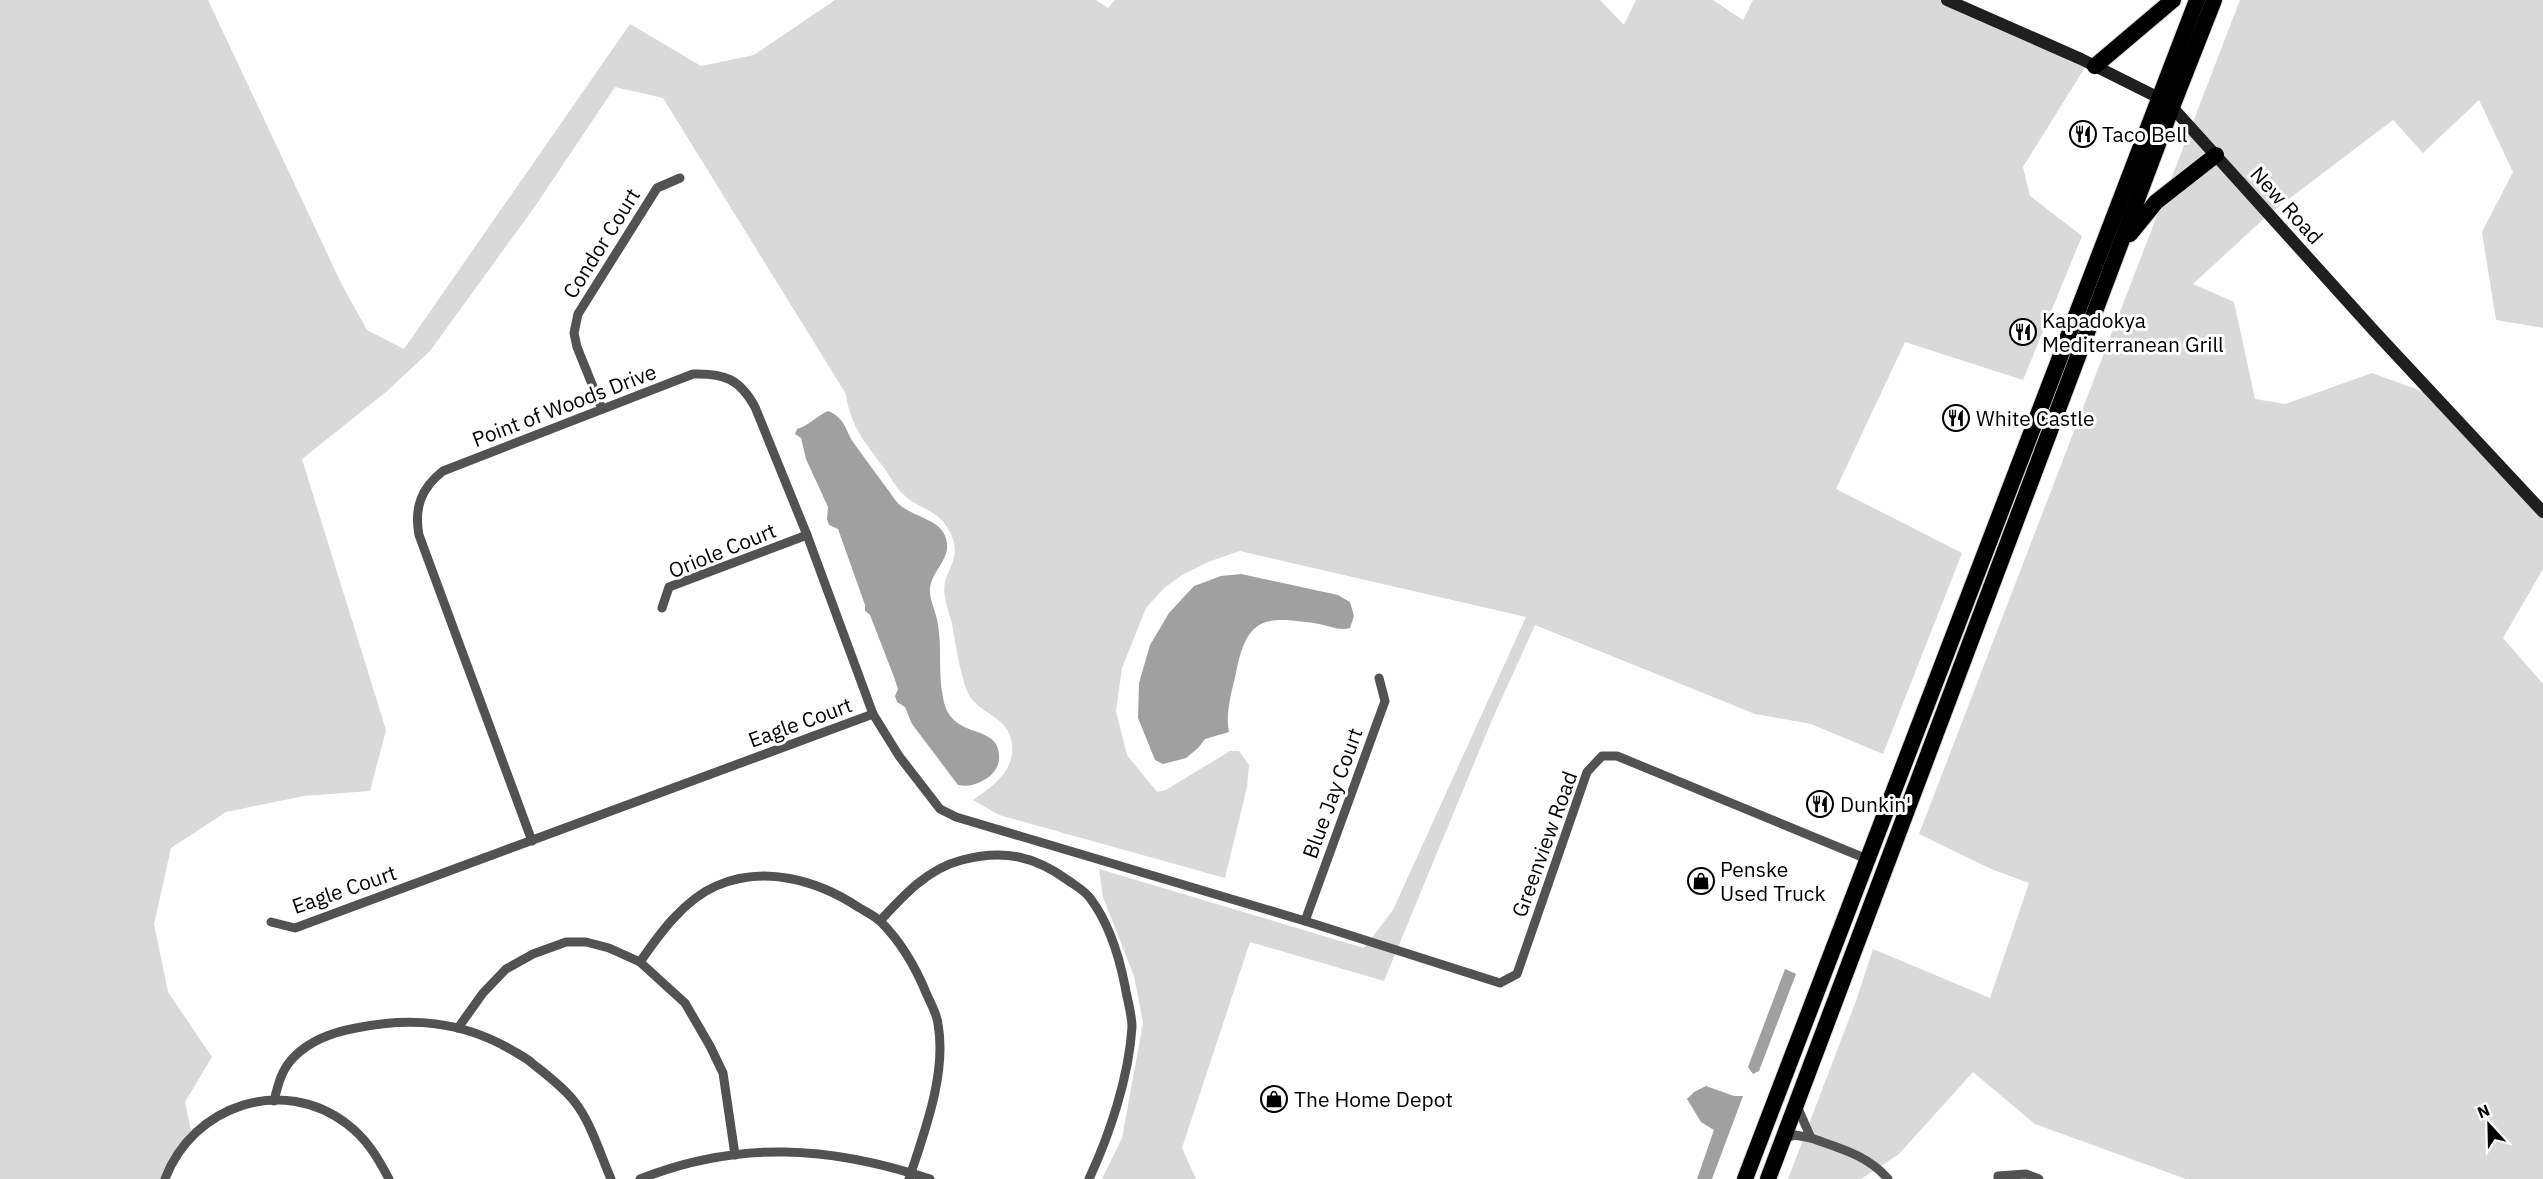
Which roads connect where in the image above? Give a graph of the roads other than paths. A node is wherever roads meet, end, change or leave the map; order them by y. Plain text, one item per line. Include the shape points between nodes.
1 (1947, 0) edge
2 (2173, 0) edge
3 (2197, 0) edge
4 (2214, 0) edge
5 (2095, 66) junction
6 (2166, 102) junction
7 (2216, 155) junction
8 (680, 178) dead end
9 (2114, 260) junction
10 (602, 409) junction
11 (2543, 512) edge
12 (807, 535) junction
13 (662, 608) dead end
14 (1379, 678) dead end
15 (873, 714) junction
16 (532, 841) junction
17 (1867, 859) junction
18 (880, 921) junction
19 (1305, 921) junction
20 (271, 922) dead end
21 (640, 962) junction
22 (458, 1028) junction
23 (274, 1101) junction
24 (1797, 1105) junction
25 (1811, 1138) junction
26 (1784, 1139) junction
27 (735, 1155) junction
28 (910, 1176) edge
29 (165, 1179) edge
30 (389, 1179) edge
31 (611, 1179) edge
32 (640, 1179) edge
33 (930, 1179) edge
34 (1089, 1179) edge
35 (1745, 1179) edge
36 (1768, 1179) edge
37 (1888, 1179) edge
38 (1998, 1179) edge
39 (2039, 1179) edge

1 - 5 street, New Road
2 - 5 highway
3 - 6 highway
4 - 6 highway
5 - 6 street, New Road
6 - 7 street, New Road
6 - 9 highway
6 - 17 highway
7 - 9 highway via 2156,202 2133,228
7 - 11 street, New Road
8 - 10 street, Condor Court via 657,188 578,314 574,333 577,347
9 - 24 highway
10 - 12 street, Point of Woods Drive via 693,374 724,376 734,382 755,407
10 - 16 street, Point of Woods Drive via 443,471 431,480 418,505 419,535
12 - 13 street, Oriole Court via 669,587
12 - 15 street, Point of Woods Drive
14 - 19 street, Blue Jay Court via 1385,700
15 - 16 street, Eagle Court
15 - 19 street, Eagle Court via 940,809 956,817
16 - 20 street, Eagle Court via 296,928
17 - 19 street, Greenview Road via 1610,755 1602,756 1587,772 1516,974 1508,980 1491,981
17 - 35 highway
18 - 21 street via 837,893 790,878 750,876 717,886 691,901
18 - 28 street via 916,969 938,1023 937,1086
18 - 34 street via 913,886 934,872 961,860 983,856 1005,855 1048,866 1089,896 1115,946 1132,1025 1122,1087 1107,1139
21 - 22 street via 609,948 566,942 506,969
21 - 27 street via 685,1003 710,1046 723,1073
22 - 23 street via 401,1021 348,1029 320,1039 286,1067
22 - 31 street via 491,1038 531,1062 574,1101
23 - 29 street via 226,1110 208,1121 169,1167
23 - 30 street via 314,1106 346,1123 364,1139
24 - 25 street
24 - 26 highway
25 - 26 street via 1795,1135
25 - 37 street via 1856,1154
26 - 36 highway
27 - 28 street via 804,1151 898,1168
27 - 32 street via 687,1163
28 - 33 street
38 - 39 street via 2026,1174

